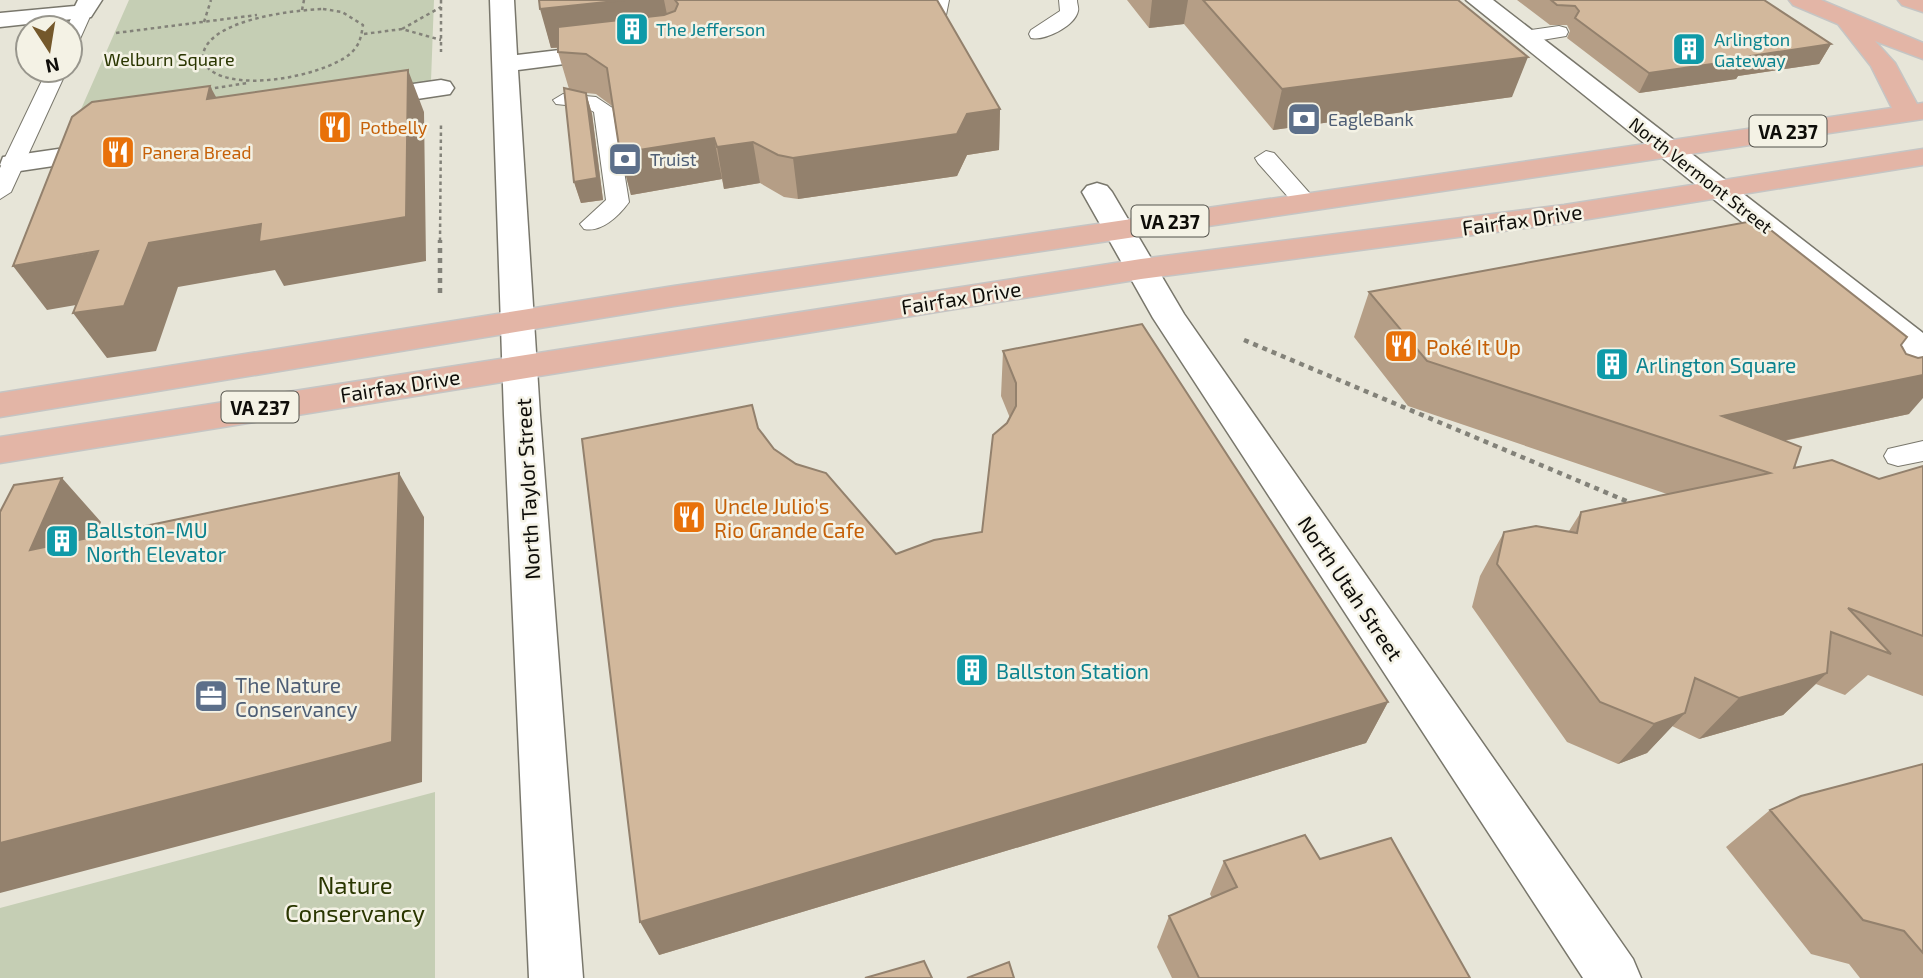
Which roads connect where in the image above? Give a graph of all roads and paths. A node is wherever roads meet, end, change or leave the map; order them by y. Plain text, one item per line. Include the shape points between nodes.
1 (211, 0) edge
2 (304, 0) edge
3 (442, 0) edge
4 (502, 0) edge
5 (1068, 0) edge
6 (1478, 0) edge
7 (1801, 0) edge
8 (1910, 0) edge
9 (1923, 5) edge
10 (87, 6) edge
11 (442, 7) junction
12 (302, 10) junction
13 (281, 12) junction
14 (1840, 17) junction
15 (0, 20) edge
16 (204, 22) junction
17 (402, 29) junction
18 (1559, 32) edge
19 (108, 34) dead end
20 (365, 34) junction
21 (1038, 34) dead end
22 (1524, 37) junction
23 (441, 40) junction
24 (629, 49) edge
25 (1923, 52) edge
26 (505, 64) junction
27 (269, 80) junction
28 (50, 84) edge
29 (441, 88) junction
30 (204, 100) edge
31 (563, 100) edge
32 (334, 103) edge
33 (1915, 112) edge
34 (135, 131) edge
35 (1667, 149) junction
36 (1923, 157) edge
37 (1266, 158) dead end
38 (13, 163) junction
39 (1719, 189) junction
40 (0, 192) edge
41 (1097, 192) dead end
42 (1305, 202) junction
43 (592, 224) dead end
44 (1118, 229) junction
45 (1141, 268) junction
46 (440, 294) dead end
47 (519, 322) junction
48 (1244, 340) dead end
49 (1923, 349) edge
50 (521, 366) junction
51 (0, 405) edge
52 (0, 450) edge
53 (1633, 505) edge
54 (556, 978) edge
55 (1614, 978) edge

1 - 16 path
2 - 12 path
3 - 11 path
4 - 26 street, North Taylor Street
5 - 21 lane via 1069,12
6 - 22 street, North Vermont Street
7 - 14 main road
8 - 9 main road
10 - 15 street
11 - 17 path
11 - 23 path
12 - 13 path
12 - 20 path via 348,15 363,25
13 - 16 path
13 - 27 path via 225,31 203,50 201,59 213,75
14 - 25 main road
14 - 33 main road via 1882,63
16 - 19 path
17 - 20 path
17 - 23 path
18 - 22 lane
20 - 27 path via 349,54 334,63
22 - 35 street, North Vermont Street
23 - 29 path
24 - 26 street
26 - 47 street, North Taylor Street
27 - 30 path via 207,89
28 - 38 lane
29 - 32 street
29 - 46 path
31 - 43 lane via 589,101 604,109 618,202
33 - 35 main road, Fairfax Drive / VA 237
34 - 38 street via 110,135 87,153
35 - 39 street, North Vermont Street
35 - 42 main road, Fairfax Drive / VA 237
36 - 39 main road, Fairfax Drive / VA 237
37 - 42 lane
38 - 40 lane
39 - 45 main road, Fairfax Drive / VA 237 via 1515,221
39 - 49 street, North Vermont Street
41 - 44 street, North Utah Street
42 - 44 main road, Fairfax Drive / VA 237
44 - 45 street, North Utah Street
44 - 47 main road, Fairfax Drive / VA 237
45 - 50 main road, Fairfax Drive / VA 237
45 - 55 street, North Utah Street via 1170,318
47 - 50 street, North Taylor Street
47 - 51 main road, Fairfax Drive / VA 237
48 - 53 path
50 - 52 main road, Fairfax Drive / VA 237
50 - 54 street, North Taylor Street

